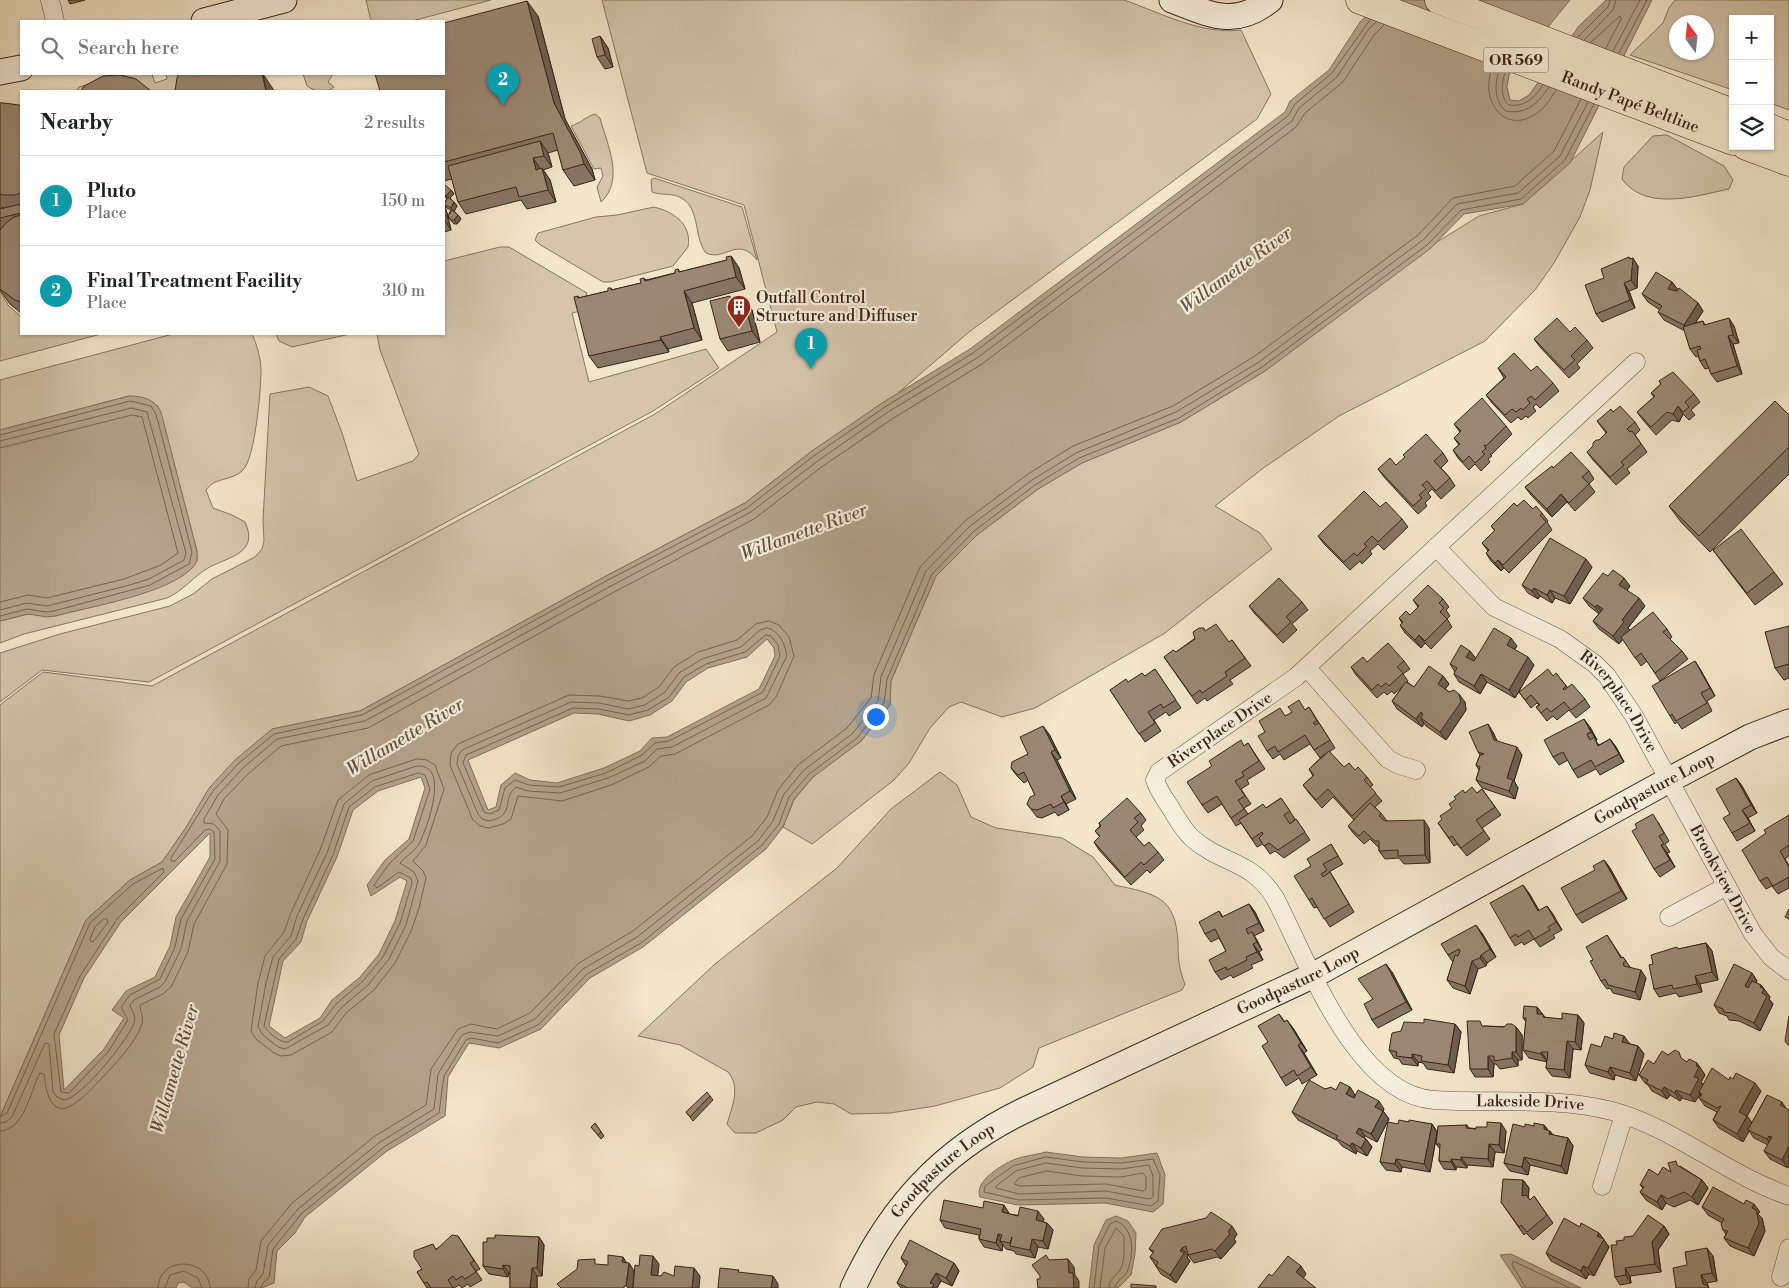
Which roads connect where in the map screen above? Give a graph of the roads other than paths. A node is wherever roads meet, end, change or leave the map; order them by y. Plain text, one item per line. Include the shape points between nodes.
1 (50, 0) edge
2 (284, 0) edge
3 (1172, 0) edge
4 (1270, 0) edge
5 (1360, 0) edge
6 (1439, 0) edge
7 (55, 20) edge
8 (208, 20) edge
9 (20, 68) edge
10 (0, 72) edge
11 (1729, 111) edge
12 (1774, 130) edge
13 (1789, 136) edge
14 (1729, 141) edge
15 (1757, 150) edge
16 (1789, 162) edge
17 (1636, 362) dead end
18 (1436, 547) junction
19 (1307, 668) junction
20 (1789, 722) edge
21 (1416, 770) dead end
22 (1669, 780) junction
23 (1727, 886) junction
24 (1669, 917) dead end
25 (1789, 971) edge
26 (1314, 975) junction
27 (1624, 1115) junction
28 (1602, 1186) dead end
29 (1789, 1196) edge
30 (1789, 1248) edge
31 (1781, 1277) dead end
32 (853, 1288) edge

1 - 7 street
2 - 8 street
3 - 4 street via 1225,18 1250,13
5 - 14 highway, Randy Papé Beltline / OR 569
6 - 11 highway, Randy Papé Beltline / OR 569
9 - 10 street
12 - 13 highway
15 - 16 highway
17 - 18 street, Riverplace Drive
18 - 19 street, Riverplace Drive
18 - 22 street, Riverplace Drive via 1494,607 1560,639 1595,664 1625,701
19 - 21 street via 1388,759
19 - 26 street, Riverplace Drive via 1159,772 1155,780 1192,838 1214,853 1252,871 1264,882
20 - 22 street, Goodpasture Loop via 1750,737
22 - 23 street, Brookview Drive
22 - 26 street, Goodpasture Loop
23 - 24 street
23 - 25 street, Brookview Drive via 1758,942
26 - 27 street, Lakeside Drive via 1358,1053 1374,1071 1401,1092 1433,1100 1574,1105
26 - 32 street, Goodpasture Loop via 1023,1111 969,1142 934,1171 897,1211 871,1250
27 - 28 street
27 - 29 street, Lakeside Drive
30 - 31 street

